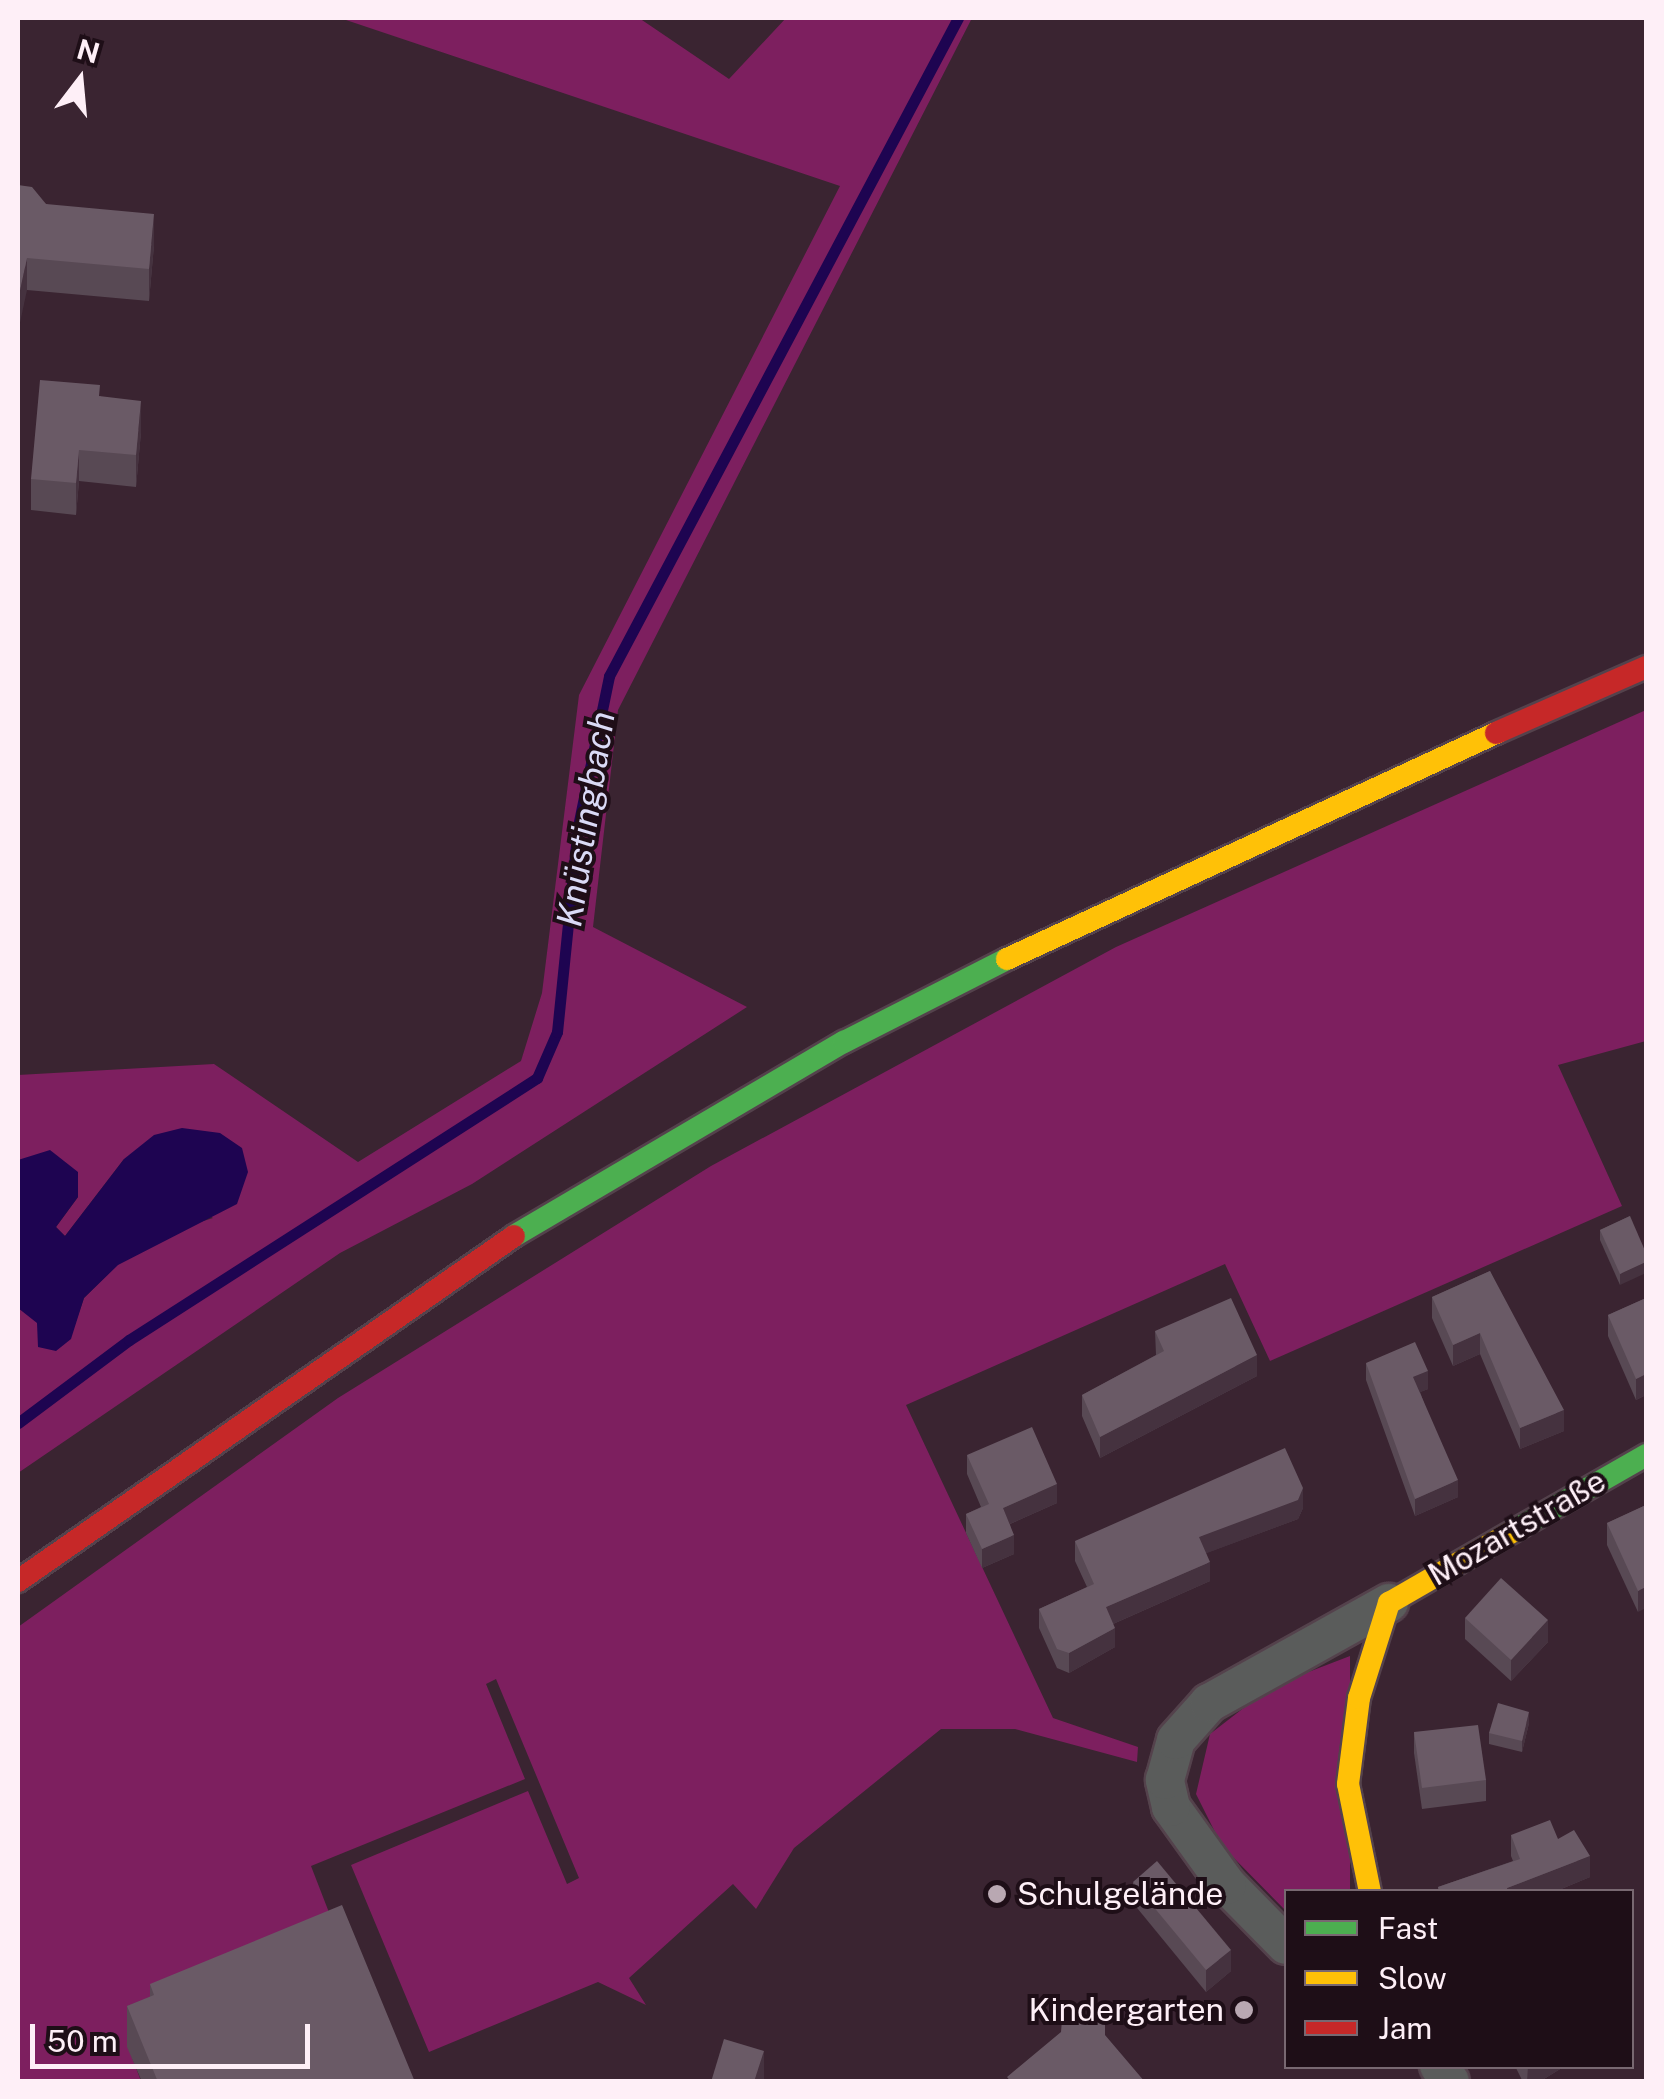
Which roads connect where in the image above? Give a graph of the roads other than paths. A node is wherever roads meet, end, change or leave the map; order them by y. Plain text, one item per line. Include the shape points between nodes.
1 (1646, 668) edge
2 (1646, 1455) edge
3 (18, 1580) edge
4 (1390, 1603) junction
5 (1369, 1889) edge
6 (1284, 1943) edge

1 - 3 main road via 1160,880 844,1042 509,1239
2 - 4 main road, Mozartstraße
4 - 5 main road, Mozartstraße via 1358,1698 1348,1784
4 - 6 street, Mozartstraße via 1209,1702 1176,1740 1165,1780 1171,1806 1227,1884

